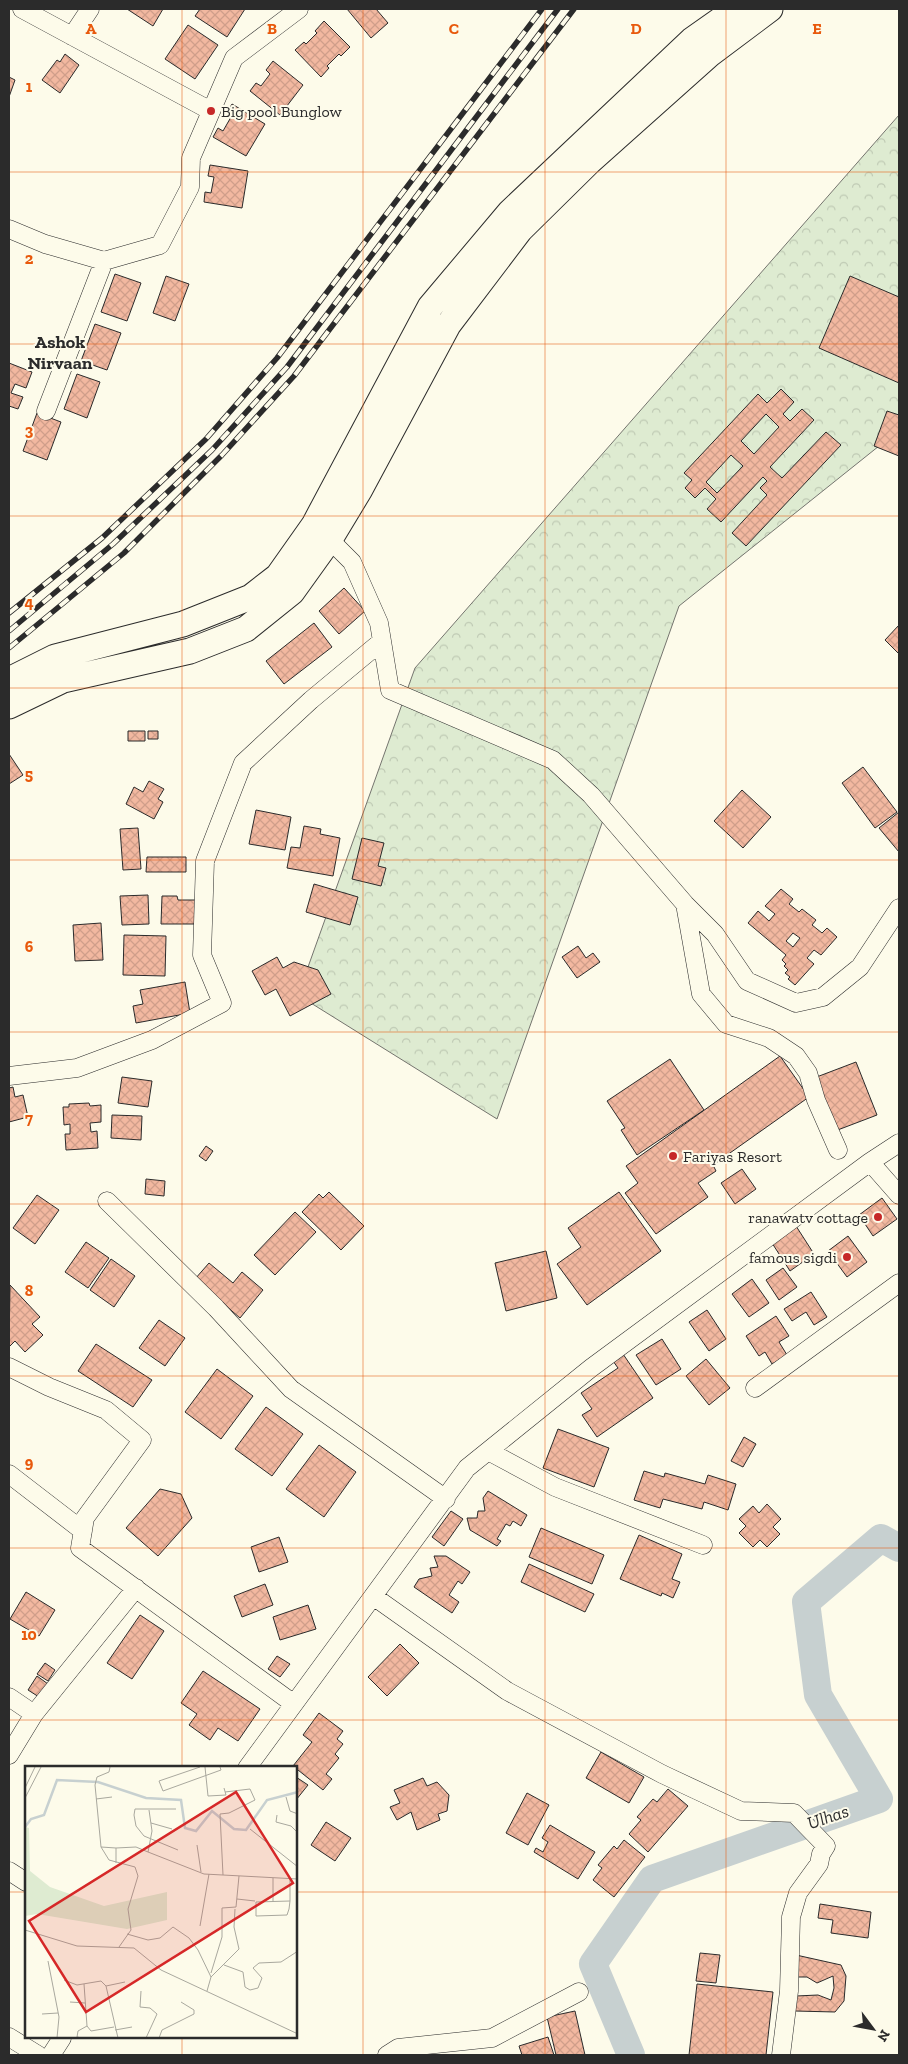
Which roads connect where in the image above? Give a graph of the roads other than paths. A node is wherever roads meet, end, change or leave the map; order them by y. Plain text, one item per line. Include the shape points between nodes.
1 (22, 9) edge
2 (90, 9) edge
3 (299, 9) edge
4 (736, 9) edge
5 (770, 9) edge
6 (72, 36) junction
7 (211, 111) junction
8 (9, 229) edge
9 (104, 261) junction
10 (46, 412) dead end
11 (322, 532) junction
12 (382, 641) junction
13 (9, 680) edge
14 (9, 706) edge
15 (685, 904) junction
16 (899, 908) edge
17 (9, 1076) edge
18 (899, 1143) edge
19 (838, 1150) dead end
20 (870, 1162) junction
21 (899, 1195) edge
22 (107, 1201) dead end
23 (899, 1283) edge
24 (9, 1367) edge
25 (755, 1388) dead end
26 (488, 1451) junction
27 (9, 1474) edge
28 (446, 1499) junction
29 (83, 1531) junction
30 (703, 1544) dead end
31 (136, 1588) junction
32 (373, 1596) junction
33 (9, 1696) edge
34 (294, 1704) junction
35 (34, 1714) junction
36 (9, 1755) edge
37 (248, 1766) edge
38 (9, 1871) edge
39 (25, 1881) edge
40 (579, 1992) dead end
41 (9, 2037) edge
42 (61, 2039) edge
43 (38, 2055) edge
44 (51, 2055) edge
45 (387, 2055) edge
46 (780, 2055) edge

1 - 6 street
2 - 6 street
3 - 7 street via 234,58
4 - 11 highway via 692,40 510,212 430,308
5 - 11 highway via 710,54 588,162 520,230 448,325 359,491
6 - 7 street
7 - 9 street via 191,158 190,187 160,245
8 - 9 street via 45,244
9 - 10 street
11 - 12 street via 352,562 378,623
11 - 13 highway via 278,576 251,597 183,624 55,657
11 - 14 highway via 292,592 246,630 190,651 63,680
12 - 15 street via 390,690 554,760 592,795
12 - 17 street via 311,700 243,764 205,861 202,955 222,1003 152,1040 77,1068
15 - 16 street via 714,934 747,981 796,1003 823,997 860,968
15 - 19 street via 700,994 726,1024 769,1038 796,1056 808,1073
18 - 20 street
20 - 21 street
20 - 26 street via 591,1368
22 - 28 street via 216,1308 291,1389
23 - 25 street
24 - 29 street via 106,1410 142,1440 85,1518
26 - 28 street via 467,1468
26 - 30 street via 555,1488
27 - 29 street
28 - 32 street
29 - 31 street via 80,1548
31 - 34 street
31 - 35 street
32 - 34 street
32 - 46 street via 508,1691 662,1774 741,1811 794,1813 826,1846 819,1864 798,1893 790,1917 789,1991
33 - 35 street
34 - 37 street
35 - 36 street
38 - 39 street
40 - 45 street via 492,2038 398,2048
41 - 43 street
42 - 44 street

